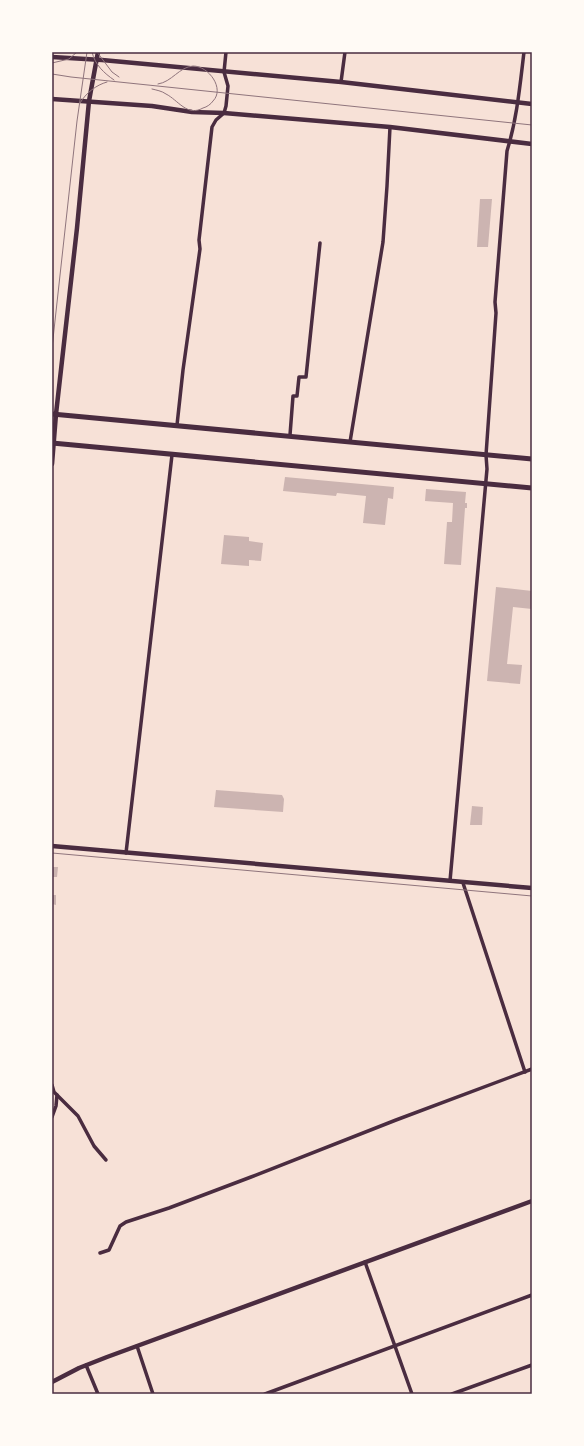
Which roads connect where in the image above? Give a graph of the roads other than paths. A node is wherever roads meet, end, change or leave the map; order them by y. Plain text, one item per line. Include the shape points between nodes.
1 (98, 52) edge
2 (226, 52) edge
3 (346, 52) edge
4 (524, 52) edge
5 (52, 57) edge
6 (96, 59) junction
7 (224, 72) junction
8 (341, 82) junction
9 (52, 99) edge
10 (89, 102) junction
11 (518, 103) junction
12 (532, 104) edge
13 (224, 113) junction
14 (390, 127) junction
15 (510, 141) junction
16 (532, 144) edge
17 (320, 243) dead end
18 (54, 414) edge
19 (177, 425) junction
20 (290, 435) junction
21 (350, 442) junction
22 (53, 443) edge
23 (172, 455) junction
24 (486, 455) junction
25 (532, 459) edge
26 (52, 464) edge
27 (485, 484) junction
28 (532, 488) edge
29 (52, 846) edge
30 (126, 853) junction
31 (450, 881) junction
32 (463, 883) junction
33 (532, 888) edge
34 (532, 1069) edge
35 (525, 1072) junction
36 (52, 1085) edge
37 (57, 1095) junction
38 (52, 1117) edge
39 (106, 1160) dead end
40 (532, 1201) edge
41 (100, 1253) dead end
42 (365, 1262) junction
43 (532, 1296) edge
44 (137, 1346) junction
45 (395, 1346) junction
46 (86, 1365) junction
47 (532, 1365) edge
48 (52, 1382) edge
49 (98, 1394) edge
50 (153, 1394) edge
51 (265, 1394) edge
52 (412, 1394) edge
53 (452, 1394) edge

1 - 6 street
2 - 7 street
3 - 8 street
4 - 11 street
5 - 6 street
6 - 7 street
6 - 10 street
7 - 8 street
7 - 13 street via 228,92
8 - 11 street
9 - 10 street
10 - 13 street
10 - 18 street via 77,228
11 - 12 street
11 - 15 street
13 - 14 street
13 - 19 street via 212,127 200,249
14 - 15 street
14 - 21 street via 383,242
15 - 16 street
15 - 24 street via 507,151 495,302
17 - 20 street via 306,378 299,377 297,396 293,396
18 - 19 main road
18 - 22 street
19 - 20 main road
20 - 21 main road
21 - 24 main road
22 - 23 main road
22 - 26 street
23 - 27 main road
23 - 30 street
24 - 25 main road
24 - 27 street
27 - 28 main road
27 - 31 street
29 - 30 street
30 - 31 street
31 - 32 street
32 - 33 street
32 - 35 street
34 - 35 street
35 - 41 street via 244,1180 126,1222 120,1226 109,1250
36 - 37 street
37 - 38 street
37 - 39 street via 78,1116 94,1146
40 - 42 street
42 - 44 street
42 - 45 street
43 - 45 street
44 - 46 street
44 - 50 street
45 - 51 street
45 - 52 street
46 - 48 street
46 - 49 street
47 - 53 street

